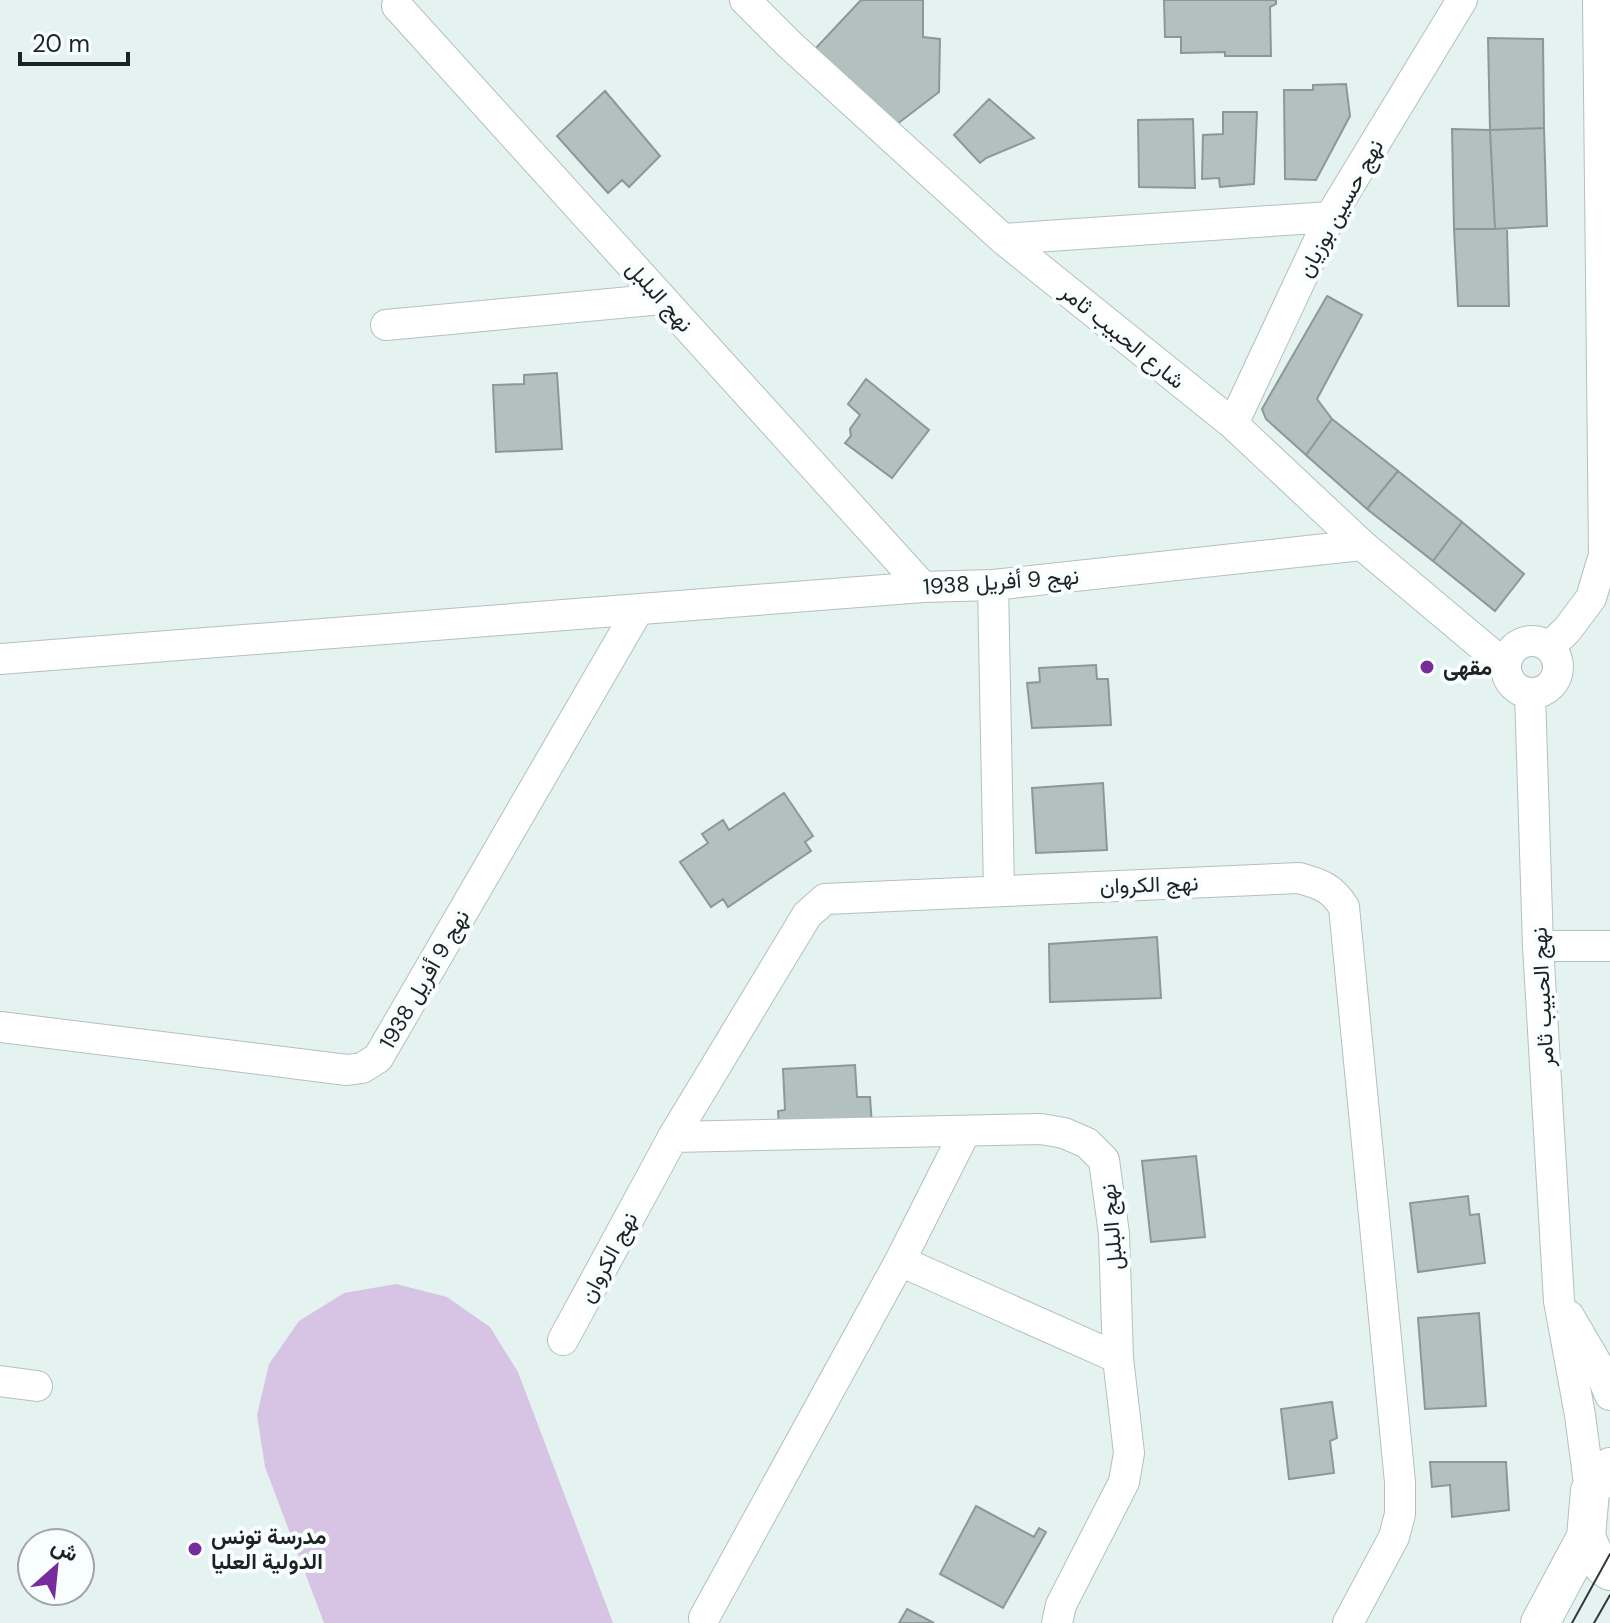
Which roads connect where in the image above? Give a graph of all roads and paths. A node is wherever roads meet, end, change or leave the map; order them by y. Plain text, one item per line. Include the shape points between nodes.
1 (745, 0) edge
2 (1462, 0) edge
3 (1598, 0) edge
4 (397, 6) dead end
5 (1604, 44) edge
6 (1330, 217) junction
7 (1003, 239) junction
8 (662, 299) junction
9 (386, 325) dead end
10 (1233, 424) junction
11 (1362, 545) junction
12 (993, 585) junction
13 (923, 587) junction
14 (638, 610) junction
15 (1549, 647) junction
16 (0, 659) edge
17 (1506, 666) junction
18 (1530, 693) junction
19 (999, 891) junction
20 (1538, 946) junction
21 (1610, 946) edge
22 (0, 1027) edge
23 (965, 1132) junction
24 (673, 1137) junction
25 (900, 1261) junction
26 (1559, 1301) junction
27 (563, 1340) dead end
28 (1118, 1358) junction
29 (0, 1381) edge
30 (37, 1386) dead end
31 (1610, 1395) edge
32 (1600, 1479) edge
33 (1586, 1537) junction
34 (1610, 1571) edge
35 (704, 1618) dead end
36 (1057, 1623) edge
37 (1348, 1623) edge
38 (1540, 1623) edge

1 - 7 street, شارع الحبيب ثامر
2 - 6 street, نهج حسين بوزيان
3 - 5 street
4 - 8 street, نهج البلبل
5 - 15 street via 1604,555 1591,598
6 - 7 street
6 - 10 street, نهج حسين بوزيان
7 - 10 street, شارع الحبيب ثامر
8 - 9 street
8 - 13 street, نهج البلبل
10 - 11 street, شارع الحبيب ثامر
11 - 12 street, نهج 9 أفريل 1938
11 - 17 street, شارع الحبيب ثامر
12 - 13 street, نهج 9 أفريل 1938
12 - 19 street
13 - 14 street, نهج 9 أفريل 1938
14 - 16 street, نهج 9 أفريل 1938
14 - 22 street, نهج 9 أفريل 1938 via 378,1058 347,1070
15 - 17 street via 1521,643
15 - 18 street via 1557,662 1555,679 1542,691
17 - 18 street via 1514,687
18 - 20 street, نهج الحبيب ثامر
19 - 24 street, نهج الكروان via 825,899 807,915
19 - 37 street, نهج الكروان via 1299,878 1319,884 1344,907 1400,1482 1394,1537
20 - 21 street
20 - 26 street, نهج الحبيب ثامر
23 - 24 street, نهج البلبل
23 - 25 street
23 - 28 street, نهج البلبل via 1064,1133 1087,1143 1104,1160 1114,1234
24 - 27 street, نهج الكروان
25 - 28 street
25 - 35 street
26 - 31 street, نهج الحبيب ثامر
26 - 32 street, نهج الحبيب ثامر via 1580,1415
28 - 36 street, نهج البلبل via 1129,1453 1124,1482 1061,1605
29 - 30 street
32 - 33 street
33 - 34 street
33 - 38 street

